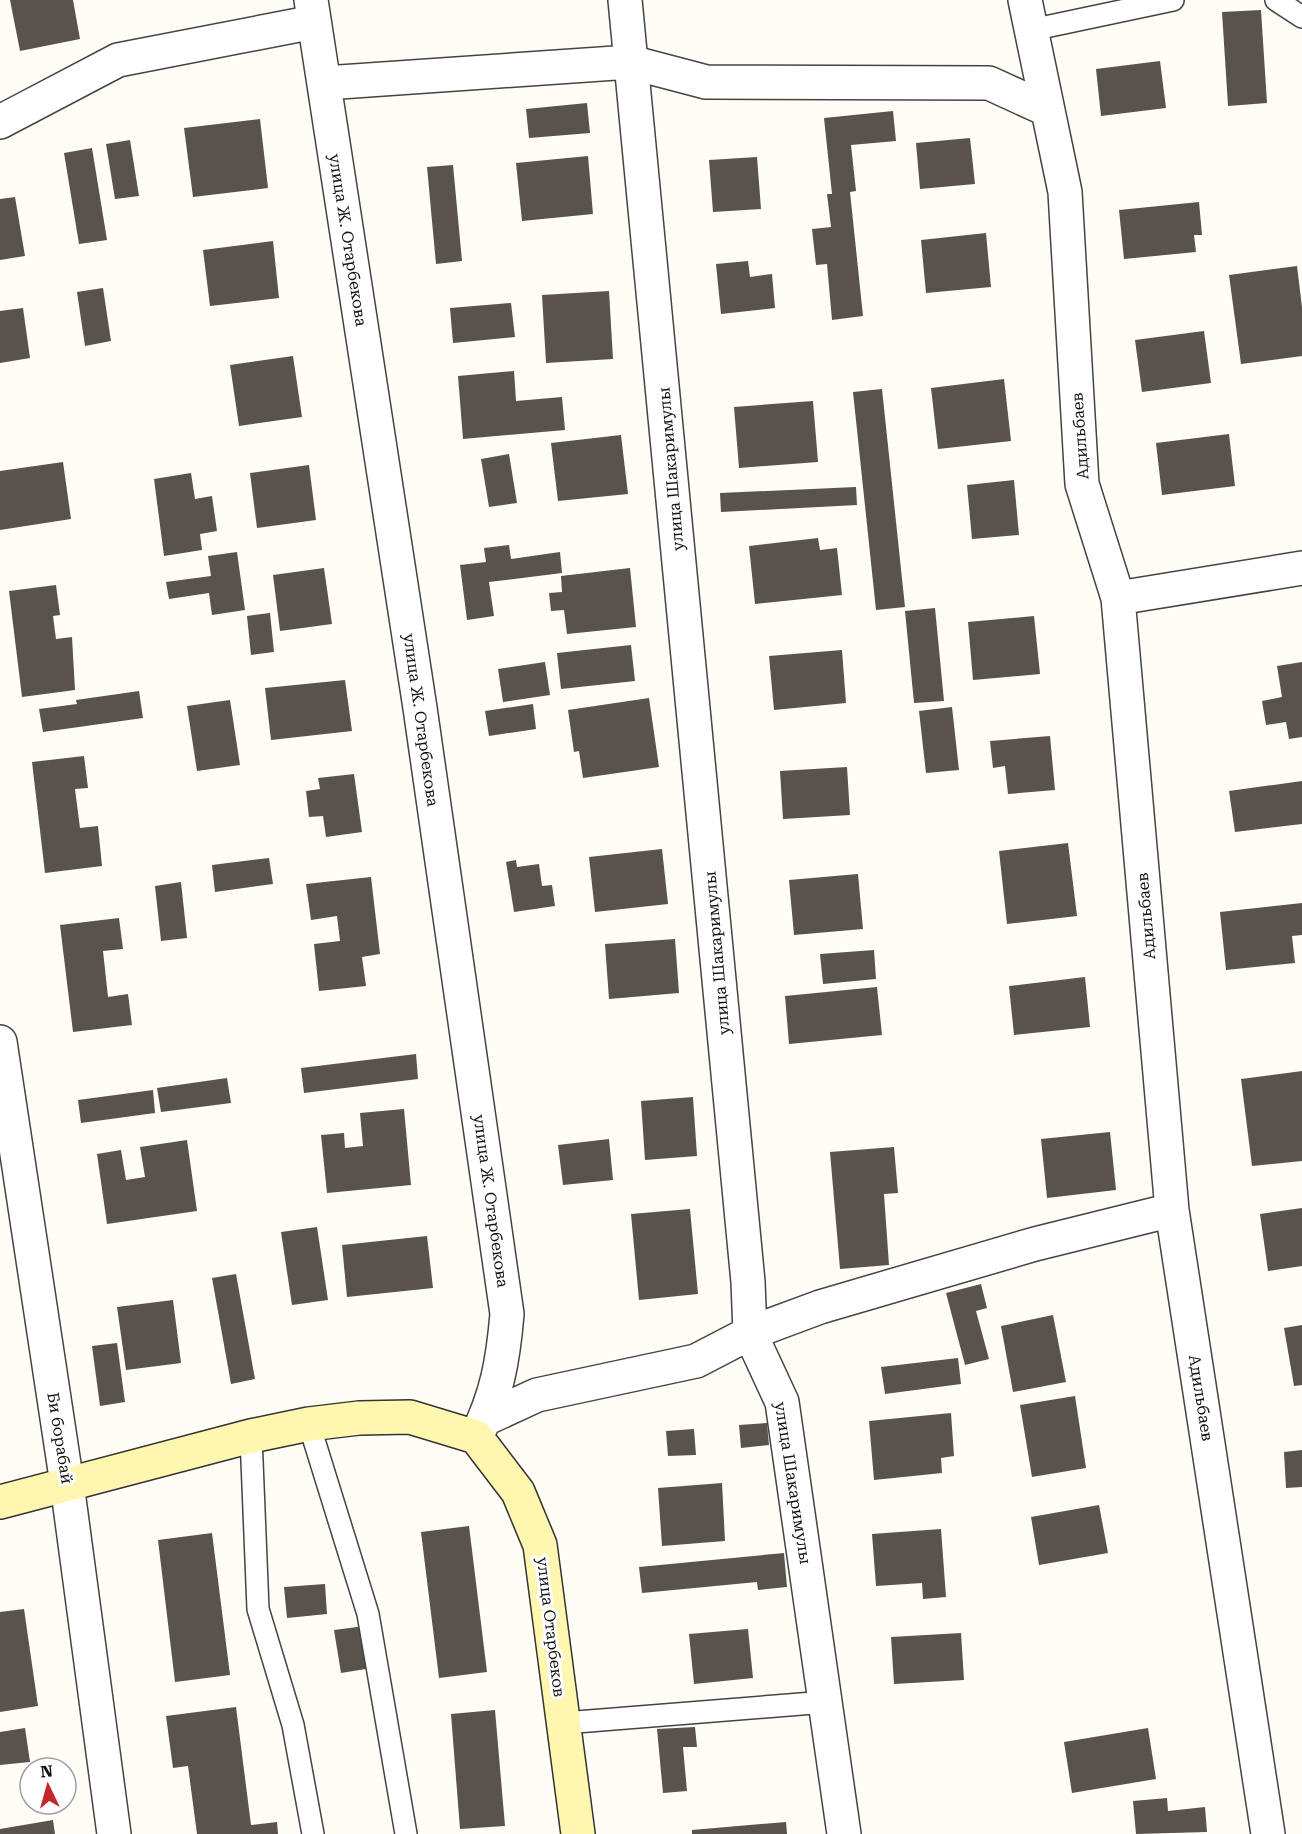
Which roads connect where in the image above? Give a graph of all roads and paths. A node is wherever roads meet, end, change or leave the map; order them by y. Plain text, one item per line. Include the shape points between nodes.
1 (625, 0) edge
2 (1173, 0) edge
3 (1276, 0) edge
4 (313, 11) edge
5 (1028, 15) edge
6 (1302, 17) edge
7 (630, 62) junction
8 (325, 83) junction
9 (1048, 110) junction
10 (0, 122) edge
11 (1302, 568) edge
12 (1118, 598) junction
13 (0, 1042) edge
14 (1172, 1210) junction
15 (750, 1333) junction
16 (309, 1424) junction
17 (480, 1428) junction
18 (251, 1436) junction
19 (67, 1484) junction
20 (0, 1502) edge
21 (826, 1702) junction
22 (564, 1723) junction
23 (114, 1834) edge
24 (313, 1834) edge
25 (406, 1834) edge
26 (578, 1834) edge
27 (844, 1834) edge
28 (1268, 1834) edge

1 - 7 street, улица Шакаримулы
2 - 5 lane
3 - 6 lane
4 - 8 street, улица Ж. Отарбекова
4 - 10 street via 118,60
5 - 9 street, Адильбаев
7 - 8 street
7 - 9 street via 706,82 989,83
7 - 15 street, улица Шакаримулы
8 - 17 street, улица Ж. Отарбекова via 507,1314 503,1362
9 - 12 street, Адильбаев via 1065,192 1082,484
11 - 12 street
12 - 14 street, Адильбаев
13 - 19 street, Би борабай
14 - 15 street via 1035,1244
14 - 28 street, Адильбаев
15 - 17 street via 696,1361 537,1395
15 - 21 street, улица Шакаримулы via 782,1402
16 - 17 main road via 410,1417
16 - 18 main road
16 - 25 lane via 368,1614
17 - 22 main road, улица Отарбеков via 518,1492 540,1545
18 - 19 main road
18 - 24 lane via 258,1610 293,1725
19 - 20 main road
19 - 23 street, Би борабай
21 - 22 lane
21 - 27 street, улица Шакаримулы
22 - 26 main road, улица Отарбеков

